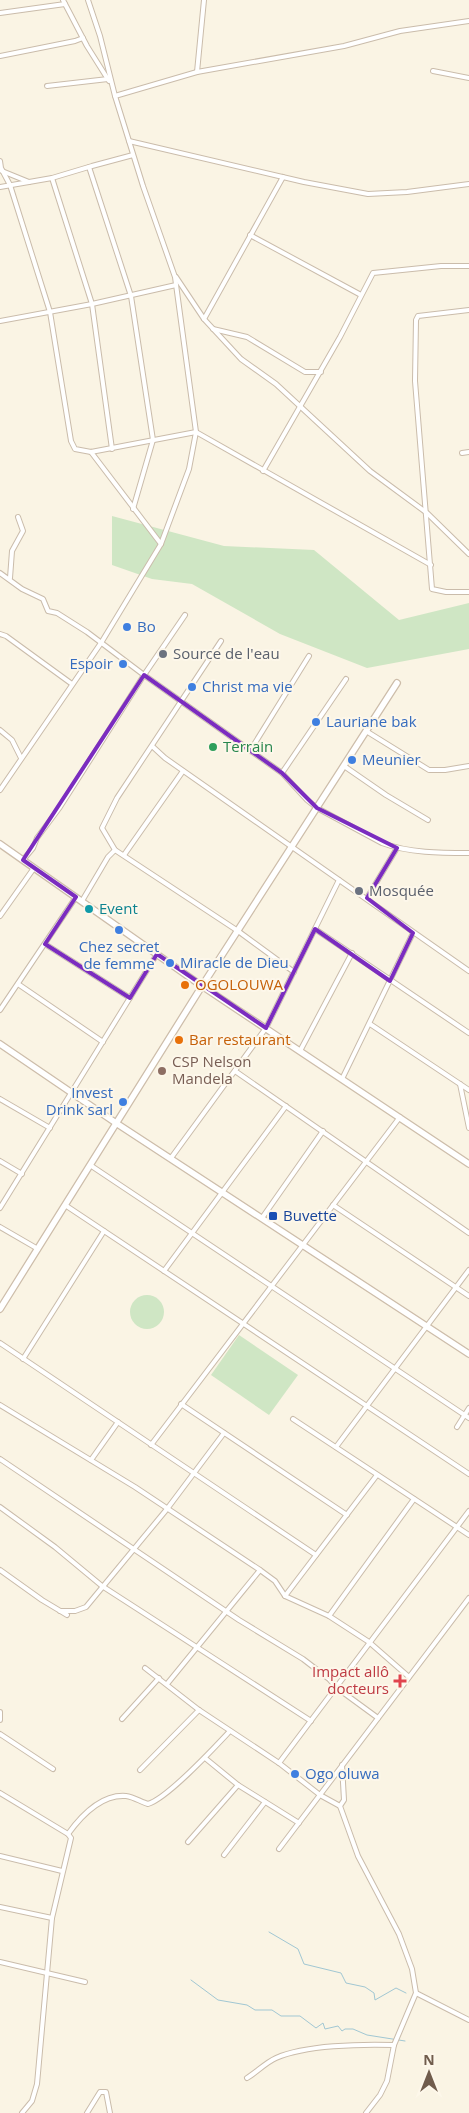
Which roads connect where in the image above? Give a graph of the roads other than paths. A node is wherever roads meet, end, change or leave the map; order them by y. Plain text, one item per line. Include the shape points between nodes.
1 (88, 0) edge
2 (204, 0) edge
3 (64, 2) edge
4 (0, 13) edge
5 (469, 21) edge
6 (84, 38) junction
7 (0, 56) edge
8 (433, 71) dead end
9 (197, 72) junction
10 (469, 78) edge
11 (109, 79) junction
12 (46, 86) dead end
13 (115, 96) junction
14 (129, 141) junction
15 (133, 155) junction
16 (0, 161) edge
17 (89, 167) junction
18 (2, 171) edge
19 (283, 177) junction
20 (52, 178) junction
21 (29, 182) junction
22 (469, 184) edge
23 (10, 185) junction
24 (0, 187) edge
25 (250, 234) junction
26 (469, 266) edge
27 (175, 277) junction
28 (176, 285) junction
29 (361, 295) junction
30 (131, 296) junction
31 (92, 304) junction
32 (469, 310) edge
33 (50, 312) junction
34 (204, 320) junction
35 (0, 321) edge
36 (213, 329) junction
37 (321, 372) junction
38 (301, 407) junction
39 (196, 432) junction
40 (153, 440) junction
41 (112, 449) junction
42 (91, 452) junction
43 (469, 452) edge
44 (462, 453) dead end
45 (263, 471) junction
46 (133, 509) junction
47 (427, 513) junction
48 (18, 516) dead end
49 (161, 544) junction
50 (469, 554) edge
51 (431, 565) junction
52 (0, 573) edge
53 (10, 578) junction
54 (469, 592) edge
55 (185, 616) dead end
56 (0, 634) edge
57 (221, 641) dead end
58 (101, 642) junction
59 (309, 656) dead end
60 (144, 675) junction
61 (346, 679) dead end
62 (397, 683) dead end
63 (72, 684) junction
64 (180, 700) junction
65 (0, 730) edge
66 (366, 732) junction
67 (152, 746) junction
68 (250, 751) junction
69 (21, 758) junction
70 (344, 766) junction
71 (469, 766) edge
72 (182, 771) junction
73 (282, 773) junction
74 (0, 790) edge
75 (317, 808) junction
76 (428, 820) dead end
77 (0, 844) edge
78 (292, 847) junction
79 (397, 848) junction
80 (115, 850) junction
81 (469, 853) edge
82 (124, 855) junction
83 (23, 860) junction
84 (34, 868) junction
85 (339, 880) junction
86 (76, 897) junction
87 (367, 898) junction
88 (82, 901) junction
89 (0, 916) edge
90 (315, 929) junction
91 (238, 930) junction
92 (413, 933) junction
93 (45, 944) junction
94 (352, 953) junction
95 (157, 954) junction
96 (469, 971) edge
97 (294, 972) junction
98 (390, 981) junction
99 (18, 984) junction
100 (202, 986) junction
101 (130, 998) junction
102 (0, 1010) edge
103 (370, 1024) junction
104 (266, 1028) junction
105 (469, 1033) edge
106 (103, 1042) junction
107 (0, 1044) edge
108 (300, 1051) junction
109 (235, 1071) junction
110 (342, 1079) junction
111 (460, 1084) junction
112 (469, 1090) edge
113 (72, 1092) junction
114 (0, 1098) edge
115 (286, 1106) junction
116 (400, 1117) junction
117 (116, 1123) junction
118 (50, 1128) junction
119 (469, 1128) edge
120 (323, 1131) junction
121 (171, 1158) junction
122 (0, 1161) edge
123 (366, 1161) junction
124 (469, 1164) edge
125 (90, 1166) junction
126 (22, 1174) junction
127 (222, 1192) junction
128 (65, 1205) junction
129 (333, 1205) junction
130 (0, 1208) edge
131 (262, 1218) junction
132 (0, 1227) edge
133 (104, 1231) junction
134 (192, 1233) junction
135 (469, 1233) edge
136 (302, 1245) junction
137 (38, 1249) junction
138 (469, 1270) edge
139 (164, 1271) junction
140 (271, 1286) junction
141 (456, 1288) junction
142 (469, 1296) edge
143 (0, 1309) edge
144 (243, 1323) junction
145 (427, 1326) junction
146 (0, 1344) edge
147 (469, 1354) edge
148 (23, 1359) junction
149 (396, 1369) junction
150 (181, 1404) junction
151 (367, 1406) junction
152 (1, 1407) edge
153 (469, 1408) edge
154 (467, 1416) edge
155 (293, 1419) dead end
156 (118, 1422) junction
157 (457, 1427) dead end
158 (224, 1433) junction
159 (151, 1445) junction
160 (336, 1447) junction
161 (0, 1459) edge
162 (92, 1460) junction
163 (194, 1474) junction
164 (469, 1474) edge
165 (377, 1475) junction
166 (414, 1499) junction
167 (0, 1507) edge
168 (167, 1509) junction
169 (469, 1511) edge
170 (347, 1515) junction
171 (456, 1527) junction
172 (469, 1536) edge
173 (135, 1549) junction
174 (316, 1556) junction
175 (0, 1570) edge
176 (260, 1570) junction
177 (102, 1586) junction
178 (285, 1596) junction
179 (469, 1598) edge
180 (60, 1611) junction
181 (226, 1612) junction
182 (67, 1615) dead end
183 (329, 1616) junction
184 (369, 1642) junction
185 (197, 1649) junction
186 (145, 1668) dead end
187 (409, 1677) junction
188 (159, 1678) junction
189 (167, 1684) junction
190 (337, 1688) junction
191 (199, 1710) junction
192 (0, 1712) edge
193 (378, 1718) junction
194 (122, 1719) dead end
195 (0, 1720) edge
196 (311, 1721) junction
197 (230, 1731) junction
198 (0, 1734) edge
199 (205, 1758) junction
200 (279, 1762) junction
201 (342, 1765) junction
202 (54, 1769) dead end
203 (140, 1770) dead end
204 (238, 1785) junction
205 (0, 1793) edge
206 (320, 1795) junction
207 (265, 1802) junction
208 (340, 1806) junction
209 (299, 1822) junction
210 (68, 1834) junction
211 (188, 1842) dead end
212 (279, 1849) dead end
213 (224, 1855) dead end
214 (0, 1856) edge
215 (62, 1871) junction
216 (0, 1907) edge
217 (52, 1918) junction
218 (0, 1962) edge
219 (46, 1974) junction
220 (85, 1982) dead end
221 (416, 1993) junction
222 (469, 2020) edge
223 (394, 2046) junction
224 (247, 2078) dead end
225 (22, 2113) edge
226 (87, 2113) edge
227 (110, 2113) edge
228 (366, 2113) edge

1 - 11 street
2 - 9 street
3 - 4 street
3 - 6 street
5 - 9 street via 400,31 344,46
6 - 7 street
6 - 11 street
8 - 10 street
9 - 13 street
11 - 12 street
11 - 13 street
13 - 14 street
14 - 15 street
14 - 19 street
15 - 17 street
15 - 27 street
16 - 18 street
17 - 20 street
17 - 30 street
18 - 21 street
18 - 23 street
19 - 22 street via 368,194
19 - 25 street
20 - 21 street
20 - 31 street
21 - 23 street
23 - 24 street
23 - 33 street
25 - 29 street
25 - 34 street
26 - 29 street via 377,271 370,276
27 - 28 street
27 - 34 street
28 - 30 street
28 - 39 street
29 - 37 street
30 - 31 street
30 - 40 street
31 - 33 street
31 - 41 street
32 - 47 street via 422,314 416,320 415,381
33 - 35 street
33 - 42 street via 70,441 75,449
34 - 36 street
36 - 37 street via 247,337 305,372
36 - 38 street via 241,358
37 - 38 street
38 - 45 street
38 - 47 street via 370,471
39 - 40 street
39 - 45 street
39 - 49 street via 189,469
40 - 41 street
40 - 46 street
41 - 42 street
42 - 46 street
43 - 44 street
45 - 51 street
46 - 49 street
47 - 50 street
47 - 51 street
48 - 53 street via 22,534 12,551
49 - 58 street
51 - 54 street via 432,589
52 - 53 street
53 - 58 street via 43,600 48,611 57,613
55 - 60 street
56 - 63 street
57 - 64 street
58 - 60 street
58 - 63 street
59 - 68 street
60 - 64 street
60 - 83 street
61 - 73 street
62 - 66 street
63 - 69 street
64 - 67 street
64 - 68 street
65 - 69 street via 12,740
66 - 70 street
66 - 71 street via 429,770
67 - 72 street
67 - 80 street via 104,823 104,832
68 - 73 street
69 - 74 street
70 - 75 street
70 - 76 street
72 - 78 street
72 - 82 street
73 - 75 street
75 - 78 street
75 - 79 street
77 - 83 street
78 - 85 street
78 - 91 street
79 - 81 street
79 - 87 street
80 - 82 street
80 - 88 street
82 - 91 street
83 - 84 street
84 - 86 street
84 - 89 street
85 - 87 street
85 - 90 street
86 - 88 street
86 - 93 street
87 - 92 street
88 - 95 street
90 - 94 street
90 - 97 street
91 - 97 street
91 - 100 street
92 - 96 street
92 - 98 street
93 - 99 street
93 - 101 street
94 - 98 street
94 - 108 street
95 - 100 street
95 - 101 street
97 - 104 street
98 - 103 street
98 - 105 street
99 - 102 street
99 - 106 street
100 - 104 street
100 - 117 street
101 - 106 street
103 - 110 street
103 - 111 street
104 - 108 street
104 - 109 street
106 - 113 street
107 - 113 street
108 - 110 street
109 - 115 street
109 - 121 street
110 - 116 street
111 - 112 street
111 - 119 street
113 - 117 street
113 - 118 street
114 - 118 street
115 - 120 street
115 - 127 street
116 - 123 street
116 - 124 street
117 - 121 street
117 - 125 street
118 - 126 street
120 - 123 street
120 - 131 street
121 - 127 street
122 - 126 street
123 - 129 street
123 - 135 street
125 - 128 street
125 - 134 street
126 - 130 street
127 - 131 street
127 - 134 street
128 - 133 street
128 - 137 street
129 - 136 street
129 - 141 street
131 - 136 street
132 - 137 street
133 - 139 street
133 - 148 street
134 - 139 street
134 - 140 street
136 - 140 street
136 - 145 street
137 - 143 street
138 - 141 street
139 - 144 street
140 - 144 street
140 - 149 street
141 - 142 street
141 - 145 street
144 - 150 street
144 - 151 street
145 - 147 street
145 - 149 street
146 - 148 street
148 - 156 street
149 - 151 street
149 - 154 street
150 - 158 street
150 - 159 street
151 - 160 street
151 - 164 street
152 - 162 street
153 - 154 street
154 - 157 street
155 - 160 street
156 - 159 street
156 - 162 street
158 - 163 street
158 - 170 street
159 - 163 street
160 - 165 street
161 - 173 street
162 - 168 street
163 - 168 street
163 - 174 street
165 - 166 street
165 - 170 street
166 - 171 street
166 - 183 street
167 - 177 street
168 - 173 street
168 - 176 street
169 - 171 street
170 - 174 street
171 - 172 street
171 - 184 street
173 - 177 street
173 - 181 street
174 - 178 street
175 - 180 street
176 - 178 street via 275,1581
176 - 181 street
177 - 180 street via 86,1607
177 - 185 street
178 - 183 street
179 - 187 street
180 - 182 street
181 - 185 street
181 - 190 street via 303,1659
183 - 184 street
184 - 187 street
184 - 190 street
185 - 189 street
185 - 196 street
186 - 188 street
187 - 193 street
188 - 189 street
188 - 194 street
189 - 191 street
190 - 193 street
190 - 196 street
191 - 197 street
191 - 203 street
192 - 195 street
193 - 201 street
196 - 200 street
197 - 199 street
197 - 200 street
198 - 202 street
199 - 204 street
199 - 210 street via 154,1802 146,1803 126,1796 108,1800 82,1816
200 - 206 street
201 - 206 street
201 - 208 street via 344,1800
204 - 207 street
204 - 211 street
205 - 210 street
206 - 208 street
206 - 209 street
207 - 209 street
207 - 213 street
208 - 221 street via 358,1856 399,1934 412,1969
209 - 212 street
210 - 215 street via 71,1842
214 - 215 street
215 - 217 street
216 - 217 street
217 - 219 street
218 - 219 street
219 - 220 street
219 - 225 street via 37,2084 32,2101
221 - 222 street
221 - 223 street
223 - 224 street via 352,2044 299,2052 276,2058
223 - 228 street via 387,2081
226 - 227 street via 103,2091 106,2092

